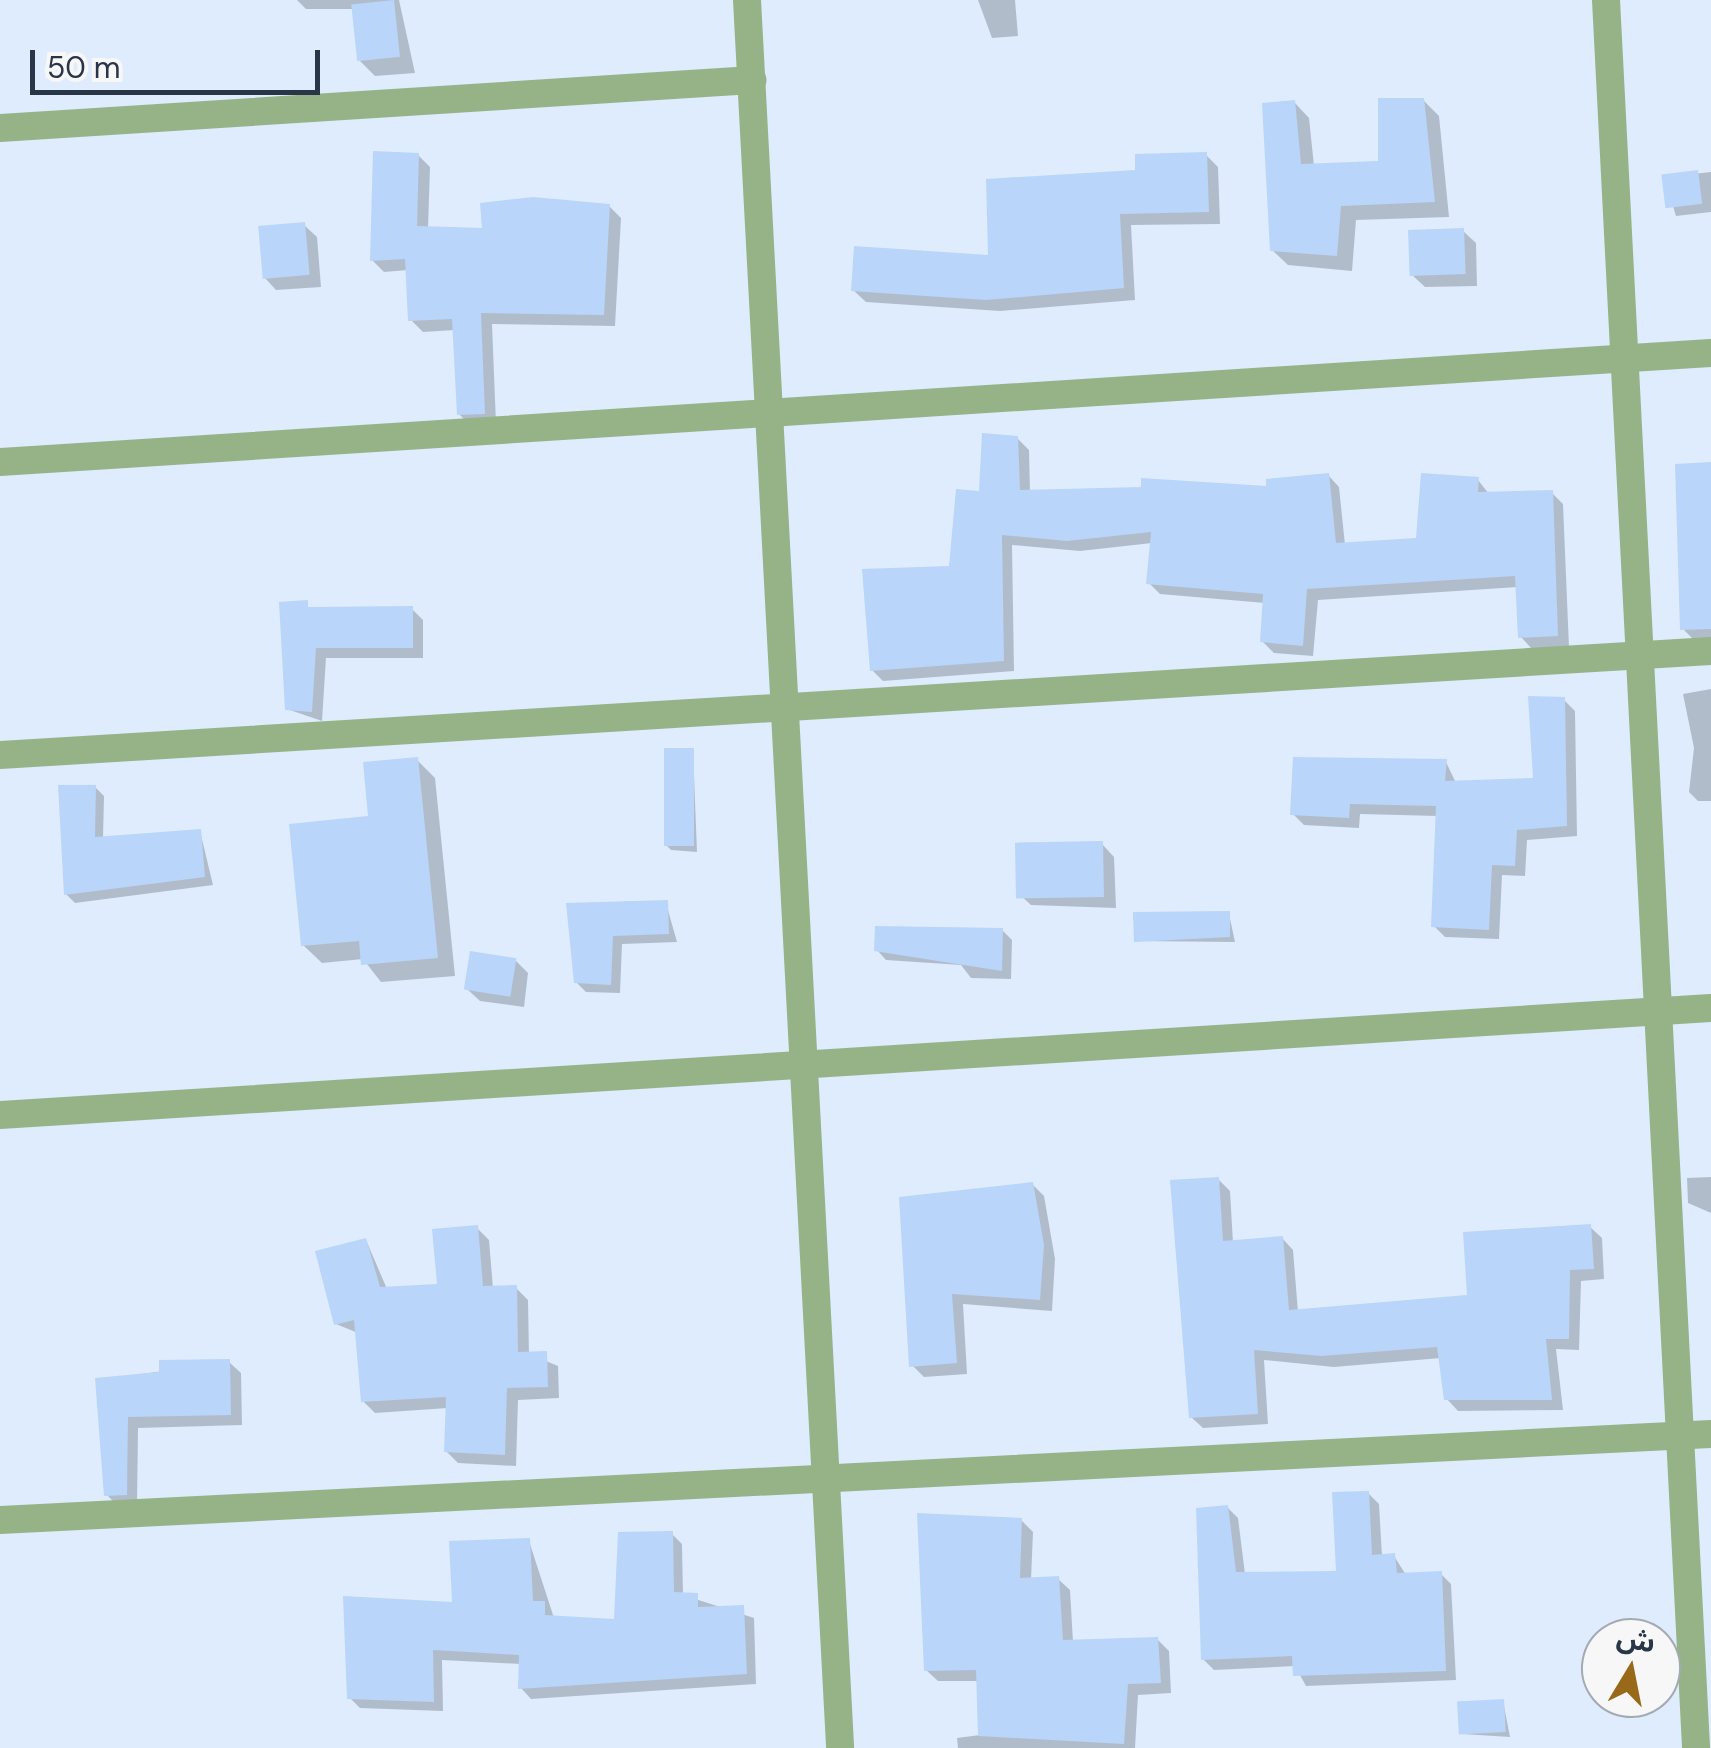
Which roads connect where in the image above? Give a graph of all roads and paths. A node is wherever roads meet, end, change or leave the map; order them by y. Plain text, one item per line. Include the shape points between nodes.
1 (747, 0) edge
2 (1606, 0) edge
3 (752, 80) junction
4 (0, 128) edge
5 (1711, 353) edge
6 (1624, 358) junction
7 (769, 413) junction
8 (0, 462) edge
9 (1711, 651) edge
10 (1640, 656) junction
11 (784, 702) junction
12 (0, 756) edge
13 (1711, 1008) edge
14 (1658, 1012) junction
15 (804, 1066) junction
16 (0, 1116) edge
17 (1711, 1434) edge
18 (1680, 1436) junction
19 (825, 1479) junction
20 (0, 1520) edge
21 (840, 1748) edge
22 (1696, 1748) edge

1 - 3 street
2 - 6 street
3 - 4 street
3 - 7 street
5 - 6 street
6 - 7 street
6 - 10 street
7 - 8 street
7 - 11 street
9 - 10 street
10 - 11 street
10 - 14 street
11 - 12 street
11 - 15 street
13 - 14 street
14 - 15 street
14 - 18 street
15 - 16 street
15 - 19 street
17 - 18 street
18 - 19 street
18 - 22 street
19 - 20 street
19 - 21 street

